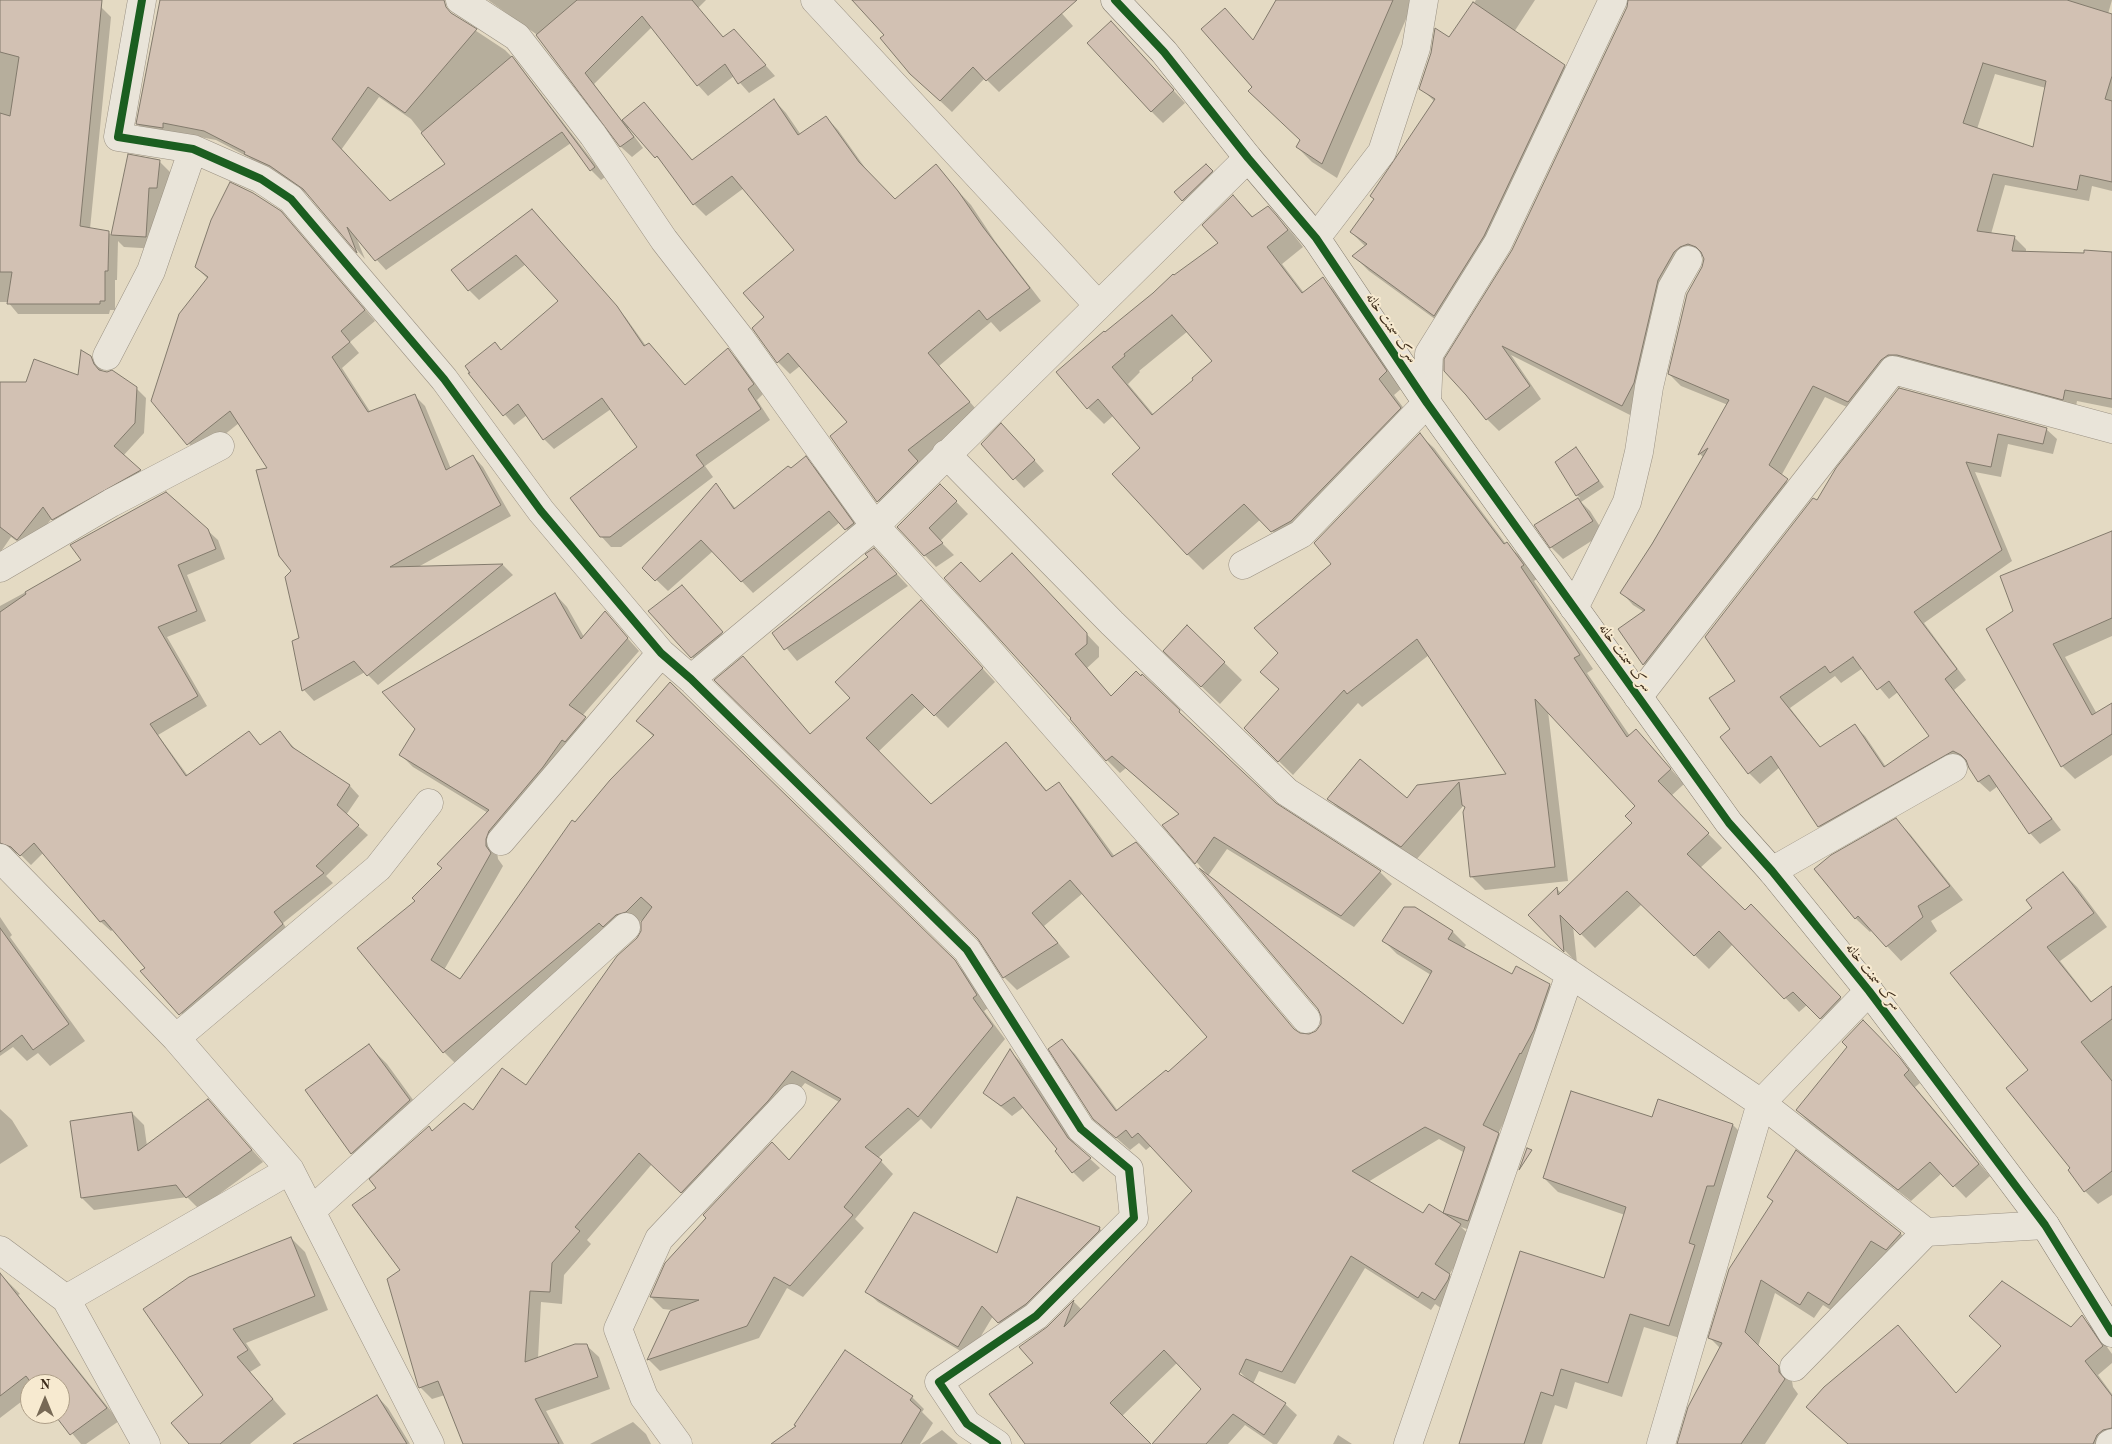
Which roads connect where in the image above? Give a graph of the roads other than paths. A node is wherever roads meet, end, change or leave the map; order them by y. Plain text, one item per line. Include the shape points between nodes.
1 (142, 0) edge
2 (460, 0) edge
3 (815, 0) edge
4 (1116, 0) edge
5 (1424, 0) edge
6 (1613, 0) edge
7 (193, 149) junction
8 (1248, 158) junction
9 (1316, 238) junction
10 (1688, 260) dead end
11 (1098, 305) junction
12 (107, 356) dead end
13 (1427, 403) junction
14 (2112, 429) edge
15 (220, 446) dead end
16 (946, 454) junction
17 (875, 526) junction
18 (1243, 565) dead end
19 (0, 568) edge
20 (1574, 608) junction
21 (661, 653) junction
22 (691, 679) junction
23 (1638, 697) junction
24 (1953, 768) dead end
25 (430, 803) dead end
26 (500, 841) dead end
27 (0, 858) edge
28 (1772, 871) junction
29 (626, 927) dead end
30 (1570, 974) junction
31 (1869, 991) junction
32 (1306, 1019) dead end
33 (176, 1038) junction
34 (792, 1098) dead end
35 (1761, 1103) junction
36 (290, 1170) junction
37 (311, 1211) junction
38 (2045, 1225) junction
39 (1926, 1232) junction
40 (0, 1250) edge
41 (66, 1299) junction
42 (2112, 1333) edge
43 (1794, 1367) dead end
44 (146, 1444) edge
45 (430, 1444) edge
46 (678, 1444) edge
47 (997, 1444) edge
48 (1408, 1444) edge
49 (1661, 1444) edge

1 - 7 street via 118,137
2 - 17 street via 517,37 593,135 664,240 740,338
3 - 11 street
4 - 8 street, سرک سمنت خانه via 1164,52
5 - 9 street via 1416,48 1382,152
6 - 13 street via 1498,243 1429,354
7 - 12 street via 151,271
7 - 21 street via 261,179 291,199 444,379 541,510
8 - 9 street, سرک سمنت خانه
8 - 11 street
9 - 13 street, سرک سمنت خانه
10 - 20 street via 1672,288 1627,502
11 - 16 street
13 - 18 street via 1301,534
13 - 20 street, سرک سمنت خانه
14 - 23 street via 1893,370
15 - 19 street via 111,503
16 - 17 street
16 - 30 street via 1112,624 1286,792
17 - 22 street
17 - 32 street via 1153,838
20 - 23 street, سرک سمنت خانه
21 - 22 street
21 - 26 street
22 - 47 street via 966,950 1080,1129 1129,1168 1134,1218 1036,1316 939,1382 968,1424
23 - 28 street, سرک سمنت خانه via 1729,823
24 - 28 street
25 - 33 street via 378,868
27 - 33 street
28 - 31 street, سرک سمنت خانه
29 - 37 street
30 - 35 street
30 - 48 street
31 - 35 street
31 - 38 street, سرک سمنت خانه
33 - 36 street
34 - 46 street via 659,1239 618,1329 644,1397
35 - 39 street
35 - 49 street
36 - 37 street
36 - 41 street
37 - 45 street
38 - 39 street
38 - 42 street, سرک سمنت خانه
39 - 43 street
40 - 41 street
41 - 44 street

